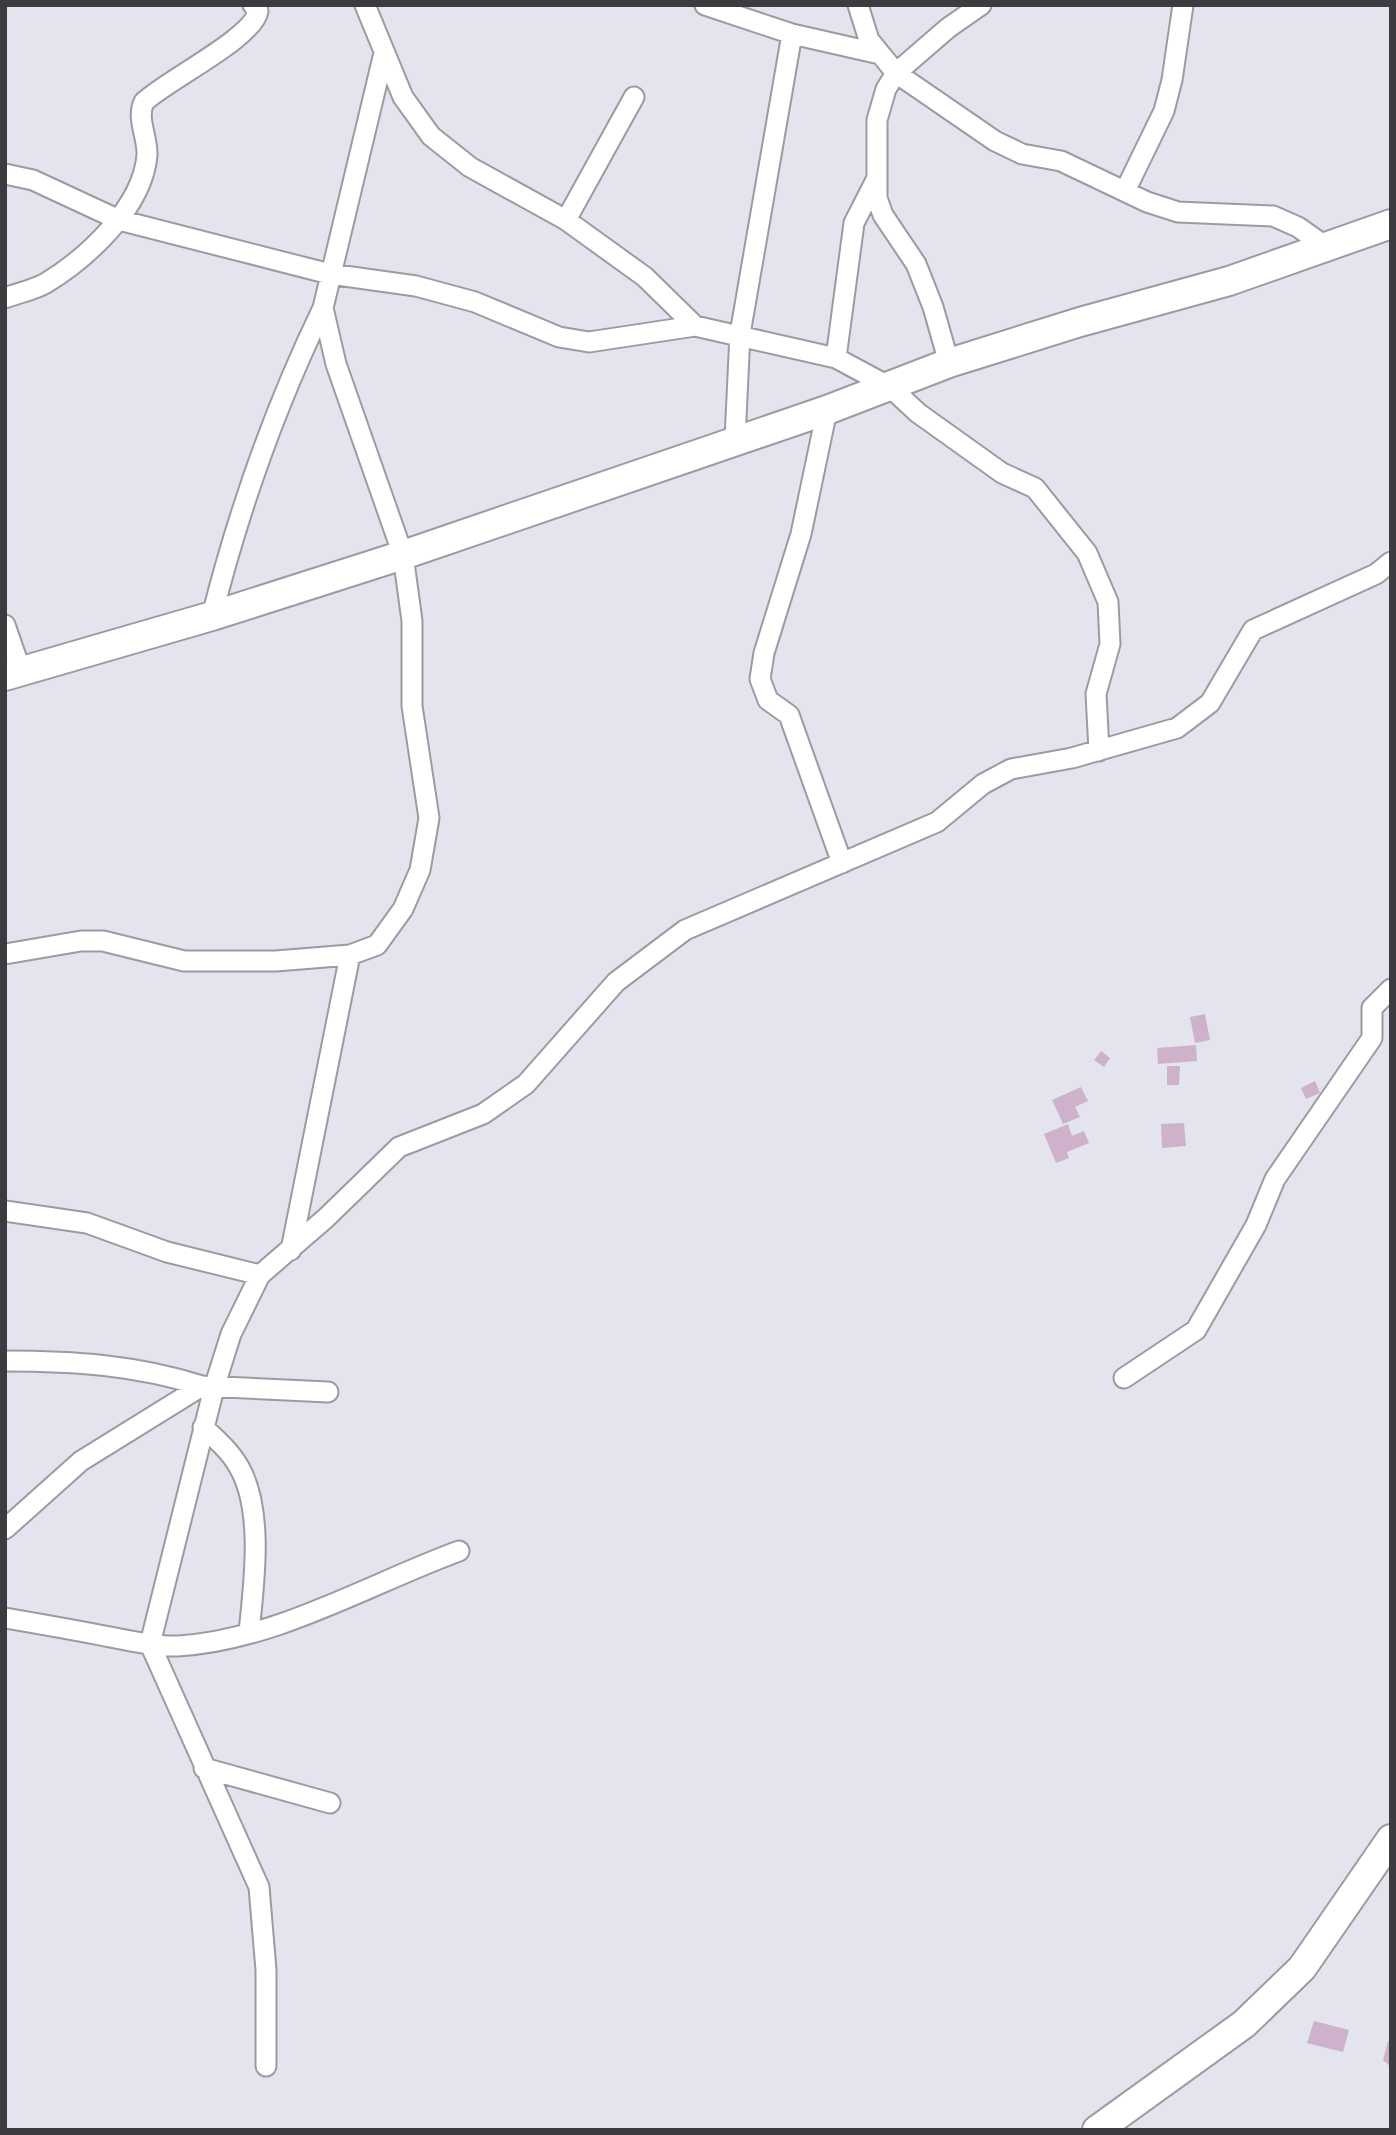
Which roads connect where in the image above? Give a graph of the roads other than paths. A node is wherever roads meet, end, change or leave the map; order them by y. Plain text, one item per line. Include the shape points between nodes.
1 (253, 5) edge
2 (365, 5) edge
3 (705, 5) edge
4 (858, 5) edge
5 (981, 5) edge
6 (1183, 5) edge
7 (792, 34) junction
8 (383, 53) junction
9 (880, 54) junction
10 (896, 73) junction
11 (634, 97) dead end
12 (5, 174) edge
13 (877, 178) junction
14 (1125, 191) junction
15 (120, 220) junction
16 (566, 220) junction
17 (1391, 224) edge
18 (1325, 246) junction
19 (330, 274) junction
20 (5, 298) edge
21 (323, 307) junction
22 (695, 326) junction
23 (740, 334) junction
24 (836, 358) junction
25 (949, 363) junction
26 (890, 387) junction
27 (827, 410) junction
28 (735, 439) junction
29 (403, 555) junction
30 (1391, 562) edge
31 (212, 616) junction
32 (5, 625) edge
33 (13, 673) edge
34 (1099, 751) junction
35 (842, 863) junction
36 (5, 954) edge
37 (350, 955) junction
38 (1391, 989) edge
39 (5, 1211) edge
40 (291, 1250) junction
41 (260, 1275) junction
42 (5, 1361) edge
43 (1124, 1378) dead end
44 (208, 1387) junction
45 (328, 1392) dead end
46 (203, 1427) junction
47 (5, 1529) edge
48 (459, 1551) dead end
49 (5, 1618) edge
50 (249, 1632) junction
51 (150, 1644) junction
52 (204, 1768) junction
53 (330, 1803) dead end
54 (1391, 1839) edge
55 (266, 2066) dead end
56 (1097, 2130) edge

1 - 15 street via 257,18 210,58 144,103 145,168
2 - 8 street
3 - 7 street
4 - 9 street via 869,40
5 - 10 street
6 - 14 street via 1164,111
7 - 9 street
7 - 23 street
8 - 16 street via 403,97 431,136 470,167
8 - 19 street
9 - 10 street
10 - 13 street via 877,120
10 - 14 street via 995,141 1023,154 1061,161
11 - 16 street
12 - 15 street via 33,180
13 - 24 street via 854,223
13 - 25 street via 883,215 916,264
14 - 18 street via 1178,212 1273,216
15 - 19 street
15 - 20 street via 84,256 44,285
16 - 22 street via 645,276
17 - 18 street
18 - 25 street via 1229,281
19 - 21 street
19 - 22 street via 416,286 475,302 559,337 589,342
21 - 29 street via 336,364
21 - 31 street via 275,412
22 - 23 street
23 - 24 street
23 - 28 street
24 - 26 street
25 - 26 street
26 - 27 street
26 - 34 street via 918,414 1002,473 1035,488 1087,554 1108,602 1110,644 1096,694
27 - 28 street
27 - 35 street via 801,534 760,679 768,700 789,715
28 - 29 street
29 - 31 street
29 - 37 street via 412,621 412,706 429,818 420,870 403,909 377,945
30 - 34 street via 1376,574 1253,630 1210,702 1177,728
31 - 33 street
32 - 33 street
34 - 35 street via 1012,769 983,784 937,822
35 - 40 street via 685,930 615,982 526,1084 483,1114 399,1147
36 - 37 street via 103,941 184,961
37 - 40 street
38 - 43 street via 1372,1007 1372,1038 1275,1179 1256,1225 1196,1330
39 - 41 street via 87,1223 167,1252
40 - 41 street
41 - 44 street
42 - 44 street via 138,1369
44 - 45 street
44 - 46 street
44 - 47 street via 81,1461
46 - 50 street via 241,1469 248,1493 256,1565
46 - 51 street
48 - 50 street via 317,1612
49 - 51 street
50 - 51 street via 187,1645
51 - 52 street
52 - 53 street
52 - 55 street via 259,1886 266,1970
54 - 56 street via 1302,1968 1244,2024

